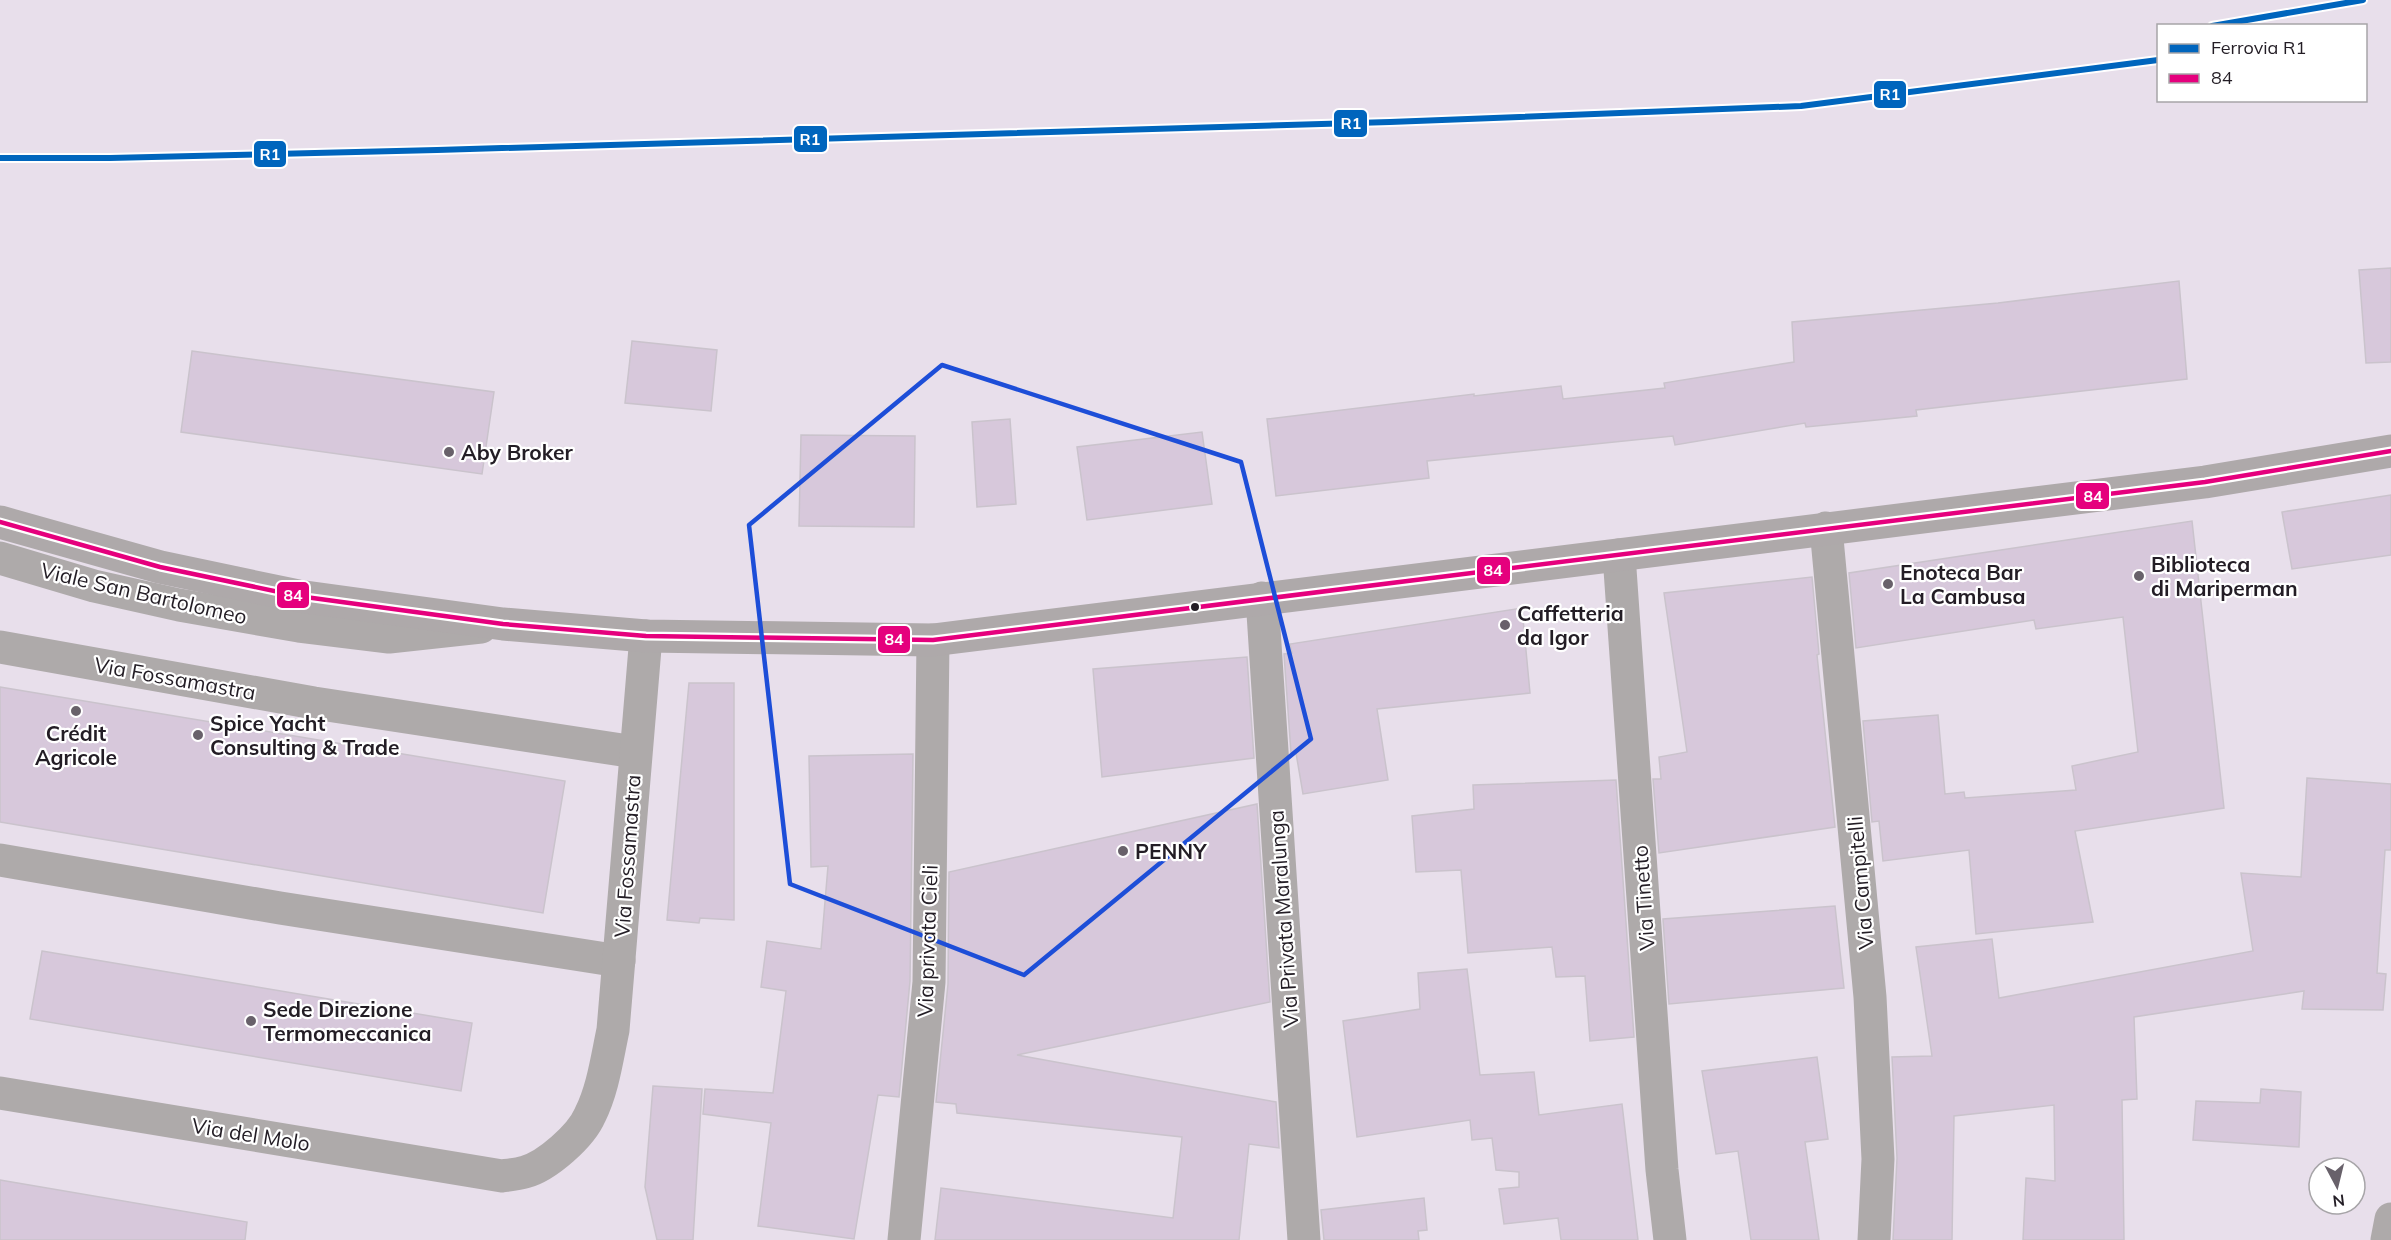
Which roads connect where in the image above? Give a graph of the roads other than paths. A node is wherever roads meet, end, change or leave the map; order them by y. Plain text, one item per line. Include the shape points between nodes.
1 (2391, 451) edge
2 (0, 522) edge
3 (1826, 528) junction
4 (1619, 555) junction
5 (0, 558) edge
6 (1262, 598) junction
7 (503, 624) junction
8 (646, 636) junction
9 (933, 640) junction
10 (0, 647) edge
11 (635, 752) junction
12 (0, 860) edge
13 (619, 961) junction
14 (0, 1093) edge
15 (502, 1176) joint
16 (2391, 1219) edge
17 (904, 1240) edge
18 (1305, 1240) edge
19 (1670, 1240) edge
20 (1874, 1240) edge
21 (2387, 1240) edge

1 - 3 main road, Viale San Bartolomeo via 2205,482
2 - 7 main road, Viale San Bartolomeo via 160,567 297,596
3 - 4 main road, Viale San Bartolomeo
3 - 20 street, Via Campitelli via 1870,997 1878,1159
4 - 6 main road, Viale San Bartolomeo
4 - 19 street, Via Tinetto
5 - 7 street, Viale San Bartolomeo via 179,606 389,638
6 - 9 main road, Viale San Bartolomeo
6 - 18 street, Via Privata Maralunga
7 - 8 main road, Viale San Bartolomeo
8 - 9 main road, Viale San Bartolomeo
8 - 11 street, Via Fossamastra
9 - 17 street, Via privata Cieli via 929,982
10 - 11 street, Via Fossamastra via 314,703
11 - 13 street, Via Fossamastra
12 - 13 street, Via Fossamastra
13 - 15 street, Via Fossamastra via 613,1030 590,1117 570,1142 545,1162 526,1172
14 - 15 street, Via del Molo
16 - 21 street

